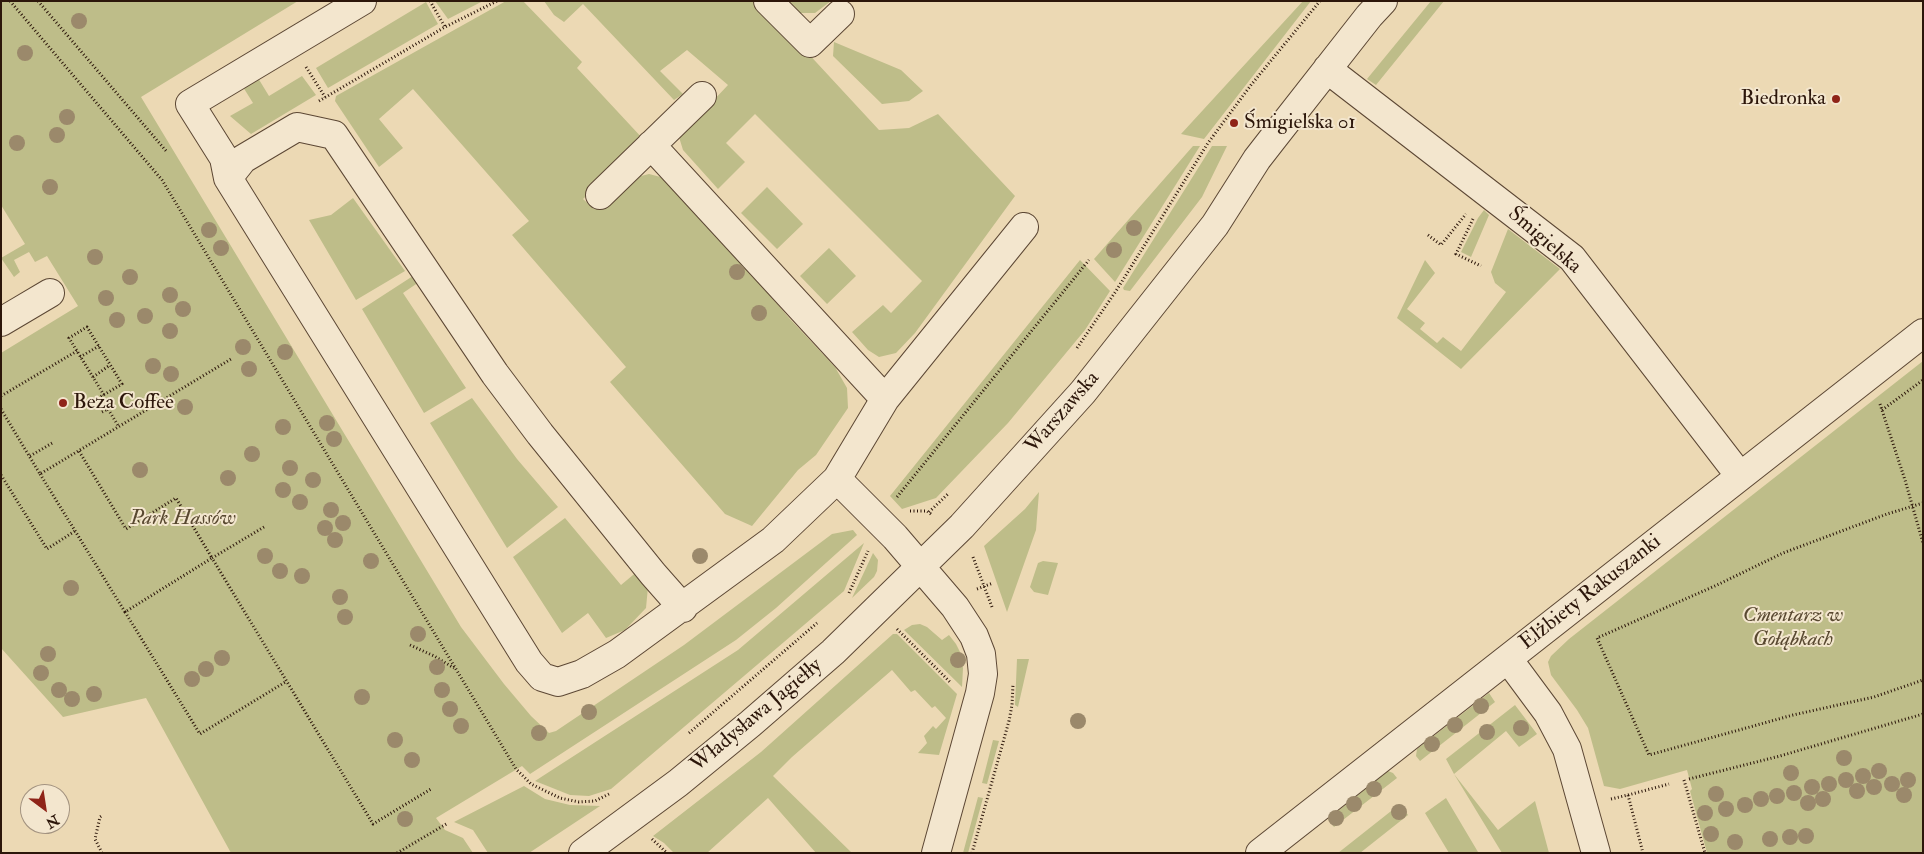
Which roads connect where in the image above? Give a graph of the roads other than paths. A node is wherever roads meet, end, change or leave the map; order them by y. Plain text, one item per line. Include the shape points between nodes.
1 (362, 1) edge
2 (768, 1) edge
3 (1369, 6) edge
4 (840, 14) dead end
5 (1327, 69) junction
6 (702, 96) dead end
7 (651, 145) junction
8 (228, 178) junction
9 (600, 195) dead end
10 (1024, 227) dead end
11 (50, 293) dead end
12 (1, 322) edge
13 (1923, 333) edge
14 (885, 399) junction
15 (1740, 476) junction
16 (837, 480) junction
17 (921, 568) junction
18 (682, 608) junction
19 (1508, 659) junction
20 (583, 853) edge
21 (936, 853) edge
22 (1260, 853) edge
23 (1596, 853) edge

1 - 8 street via 190,104 224,158
2 - 4 street via 810,43
3 - 5 street, Warszawska
5 - 15 street, Śmigielska via 1572,258
5 - 17 street, Warszawska via 1257,159 1216,225 1083,392
6 - 7 street
7 - 9 street
7 - 14 street
8 - 18 street via 243,159 297,127 334,135 501,381 540,434
8 - 18 street via 529,662 542,677 558,682 582,674 617,654
10 - 14 street
11 - 12 street
13 - 15 street, Elżbiety Rakuszanki
14 - 16 street
15 - 19 street, Elżbiety Rakuszanki
16 - 17 street via 892,533
16 - 18 street via 773,540
17 - 20 street, Władysława Jagiełły via 833,652 750,724 678,783
17 - 21 street via 955,607 974,636 981,654 983,674
19 - 22 street, Elżbiety Rakuszanki
19 - 23 street via 1548,713 1567,749

